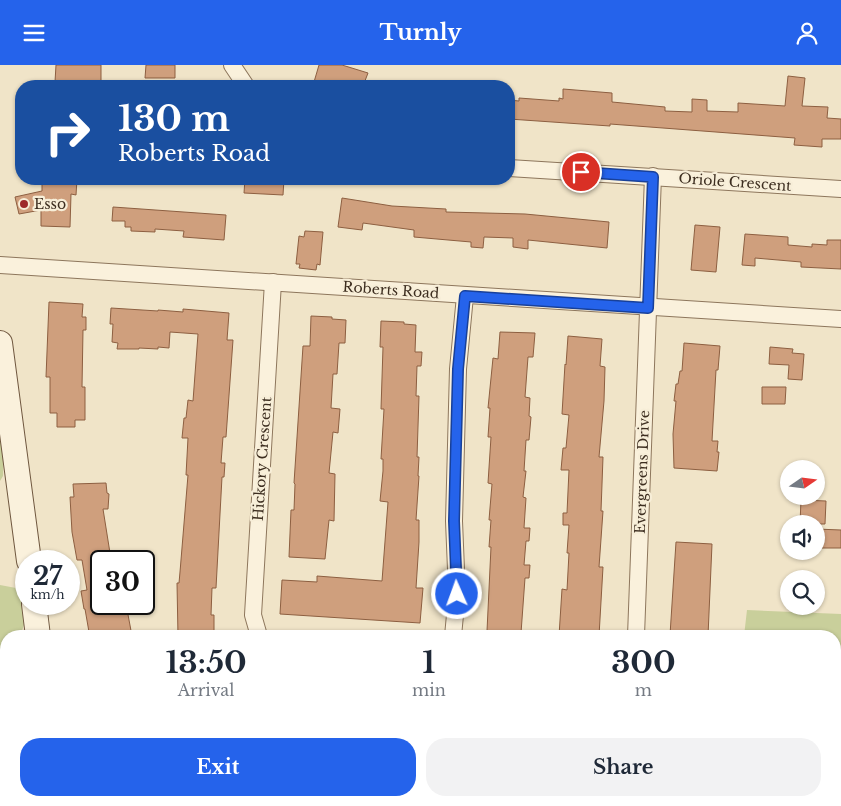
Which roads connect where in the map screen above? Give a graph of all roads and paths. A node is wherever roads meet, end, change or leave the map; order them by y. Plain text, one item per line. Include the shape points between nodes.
1 (232, 65) edge
2 (242, 80) edge
3 (515, 168) edge
4 (653, 177) junction
5 (841, 189) edge
6 (0, 265) edge
7 (273, 282) junction
8 (465, 296) junction
9 (648, 308) junction
10 (841, 319) edge
11 (0, 343) edge
12 (28, 550) edge
13 (35, 615) edge
14 (37, 630) edge
15 (257, 630) edge
16 (454, 630) edge
17 (636, 630) edge

1 - 2 street
3 - 4 street, Oriole Crescent
4 - 5 street, Oriole Crescent
4 - 9 street, Evergreens Drive
6 - 7 street, Roberts Road
7 - 8 street, Roberts Road
7 - 15 street, Hickory Crescent via 253,615
8 - 9 street, Roberts Road
8 - 16 street via 458,369 454,521 457,594
9 - 10 street, Roberts Road
9 - 17 street, Evergreens Drive
11 - 12 main road
13 - 14 main road

